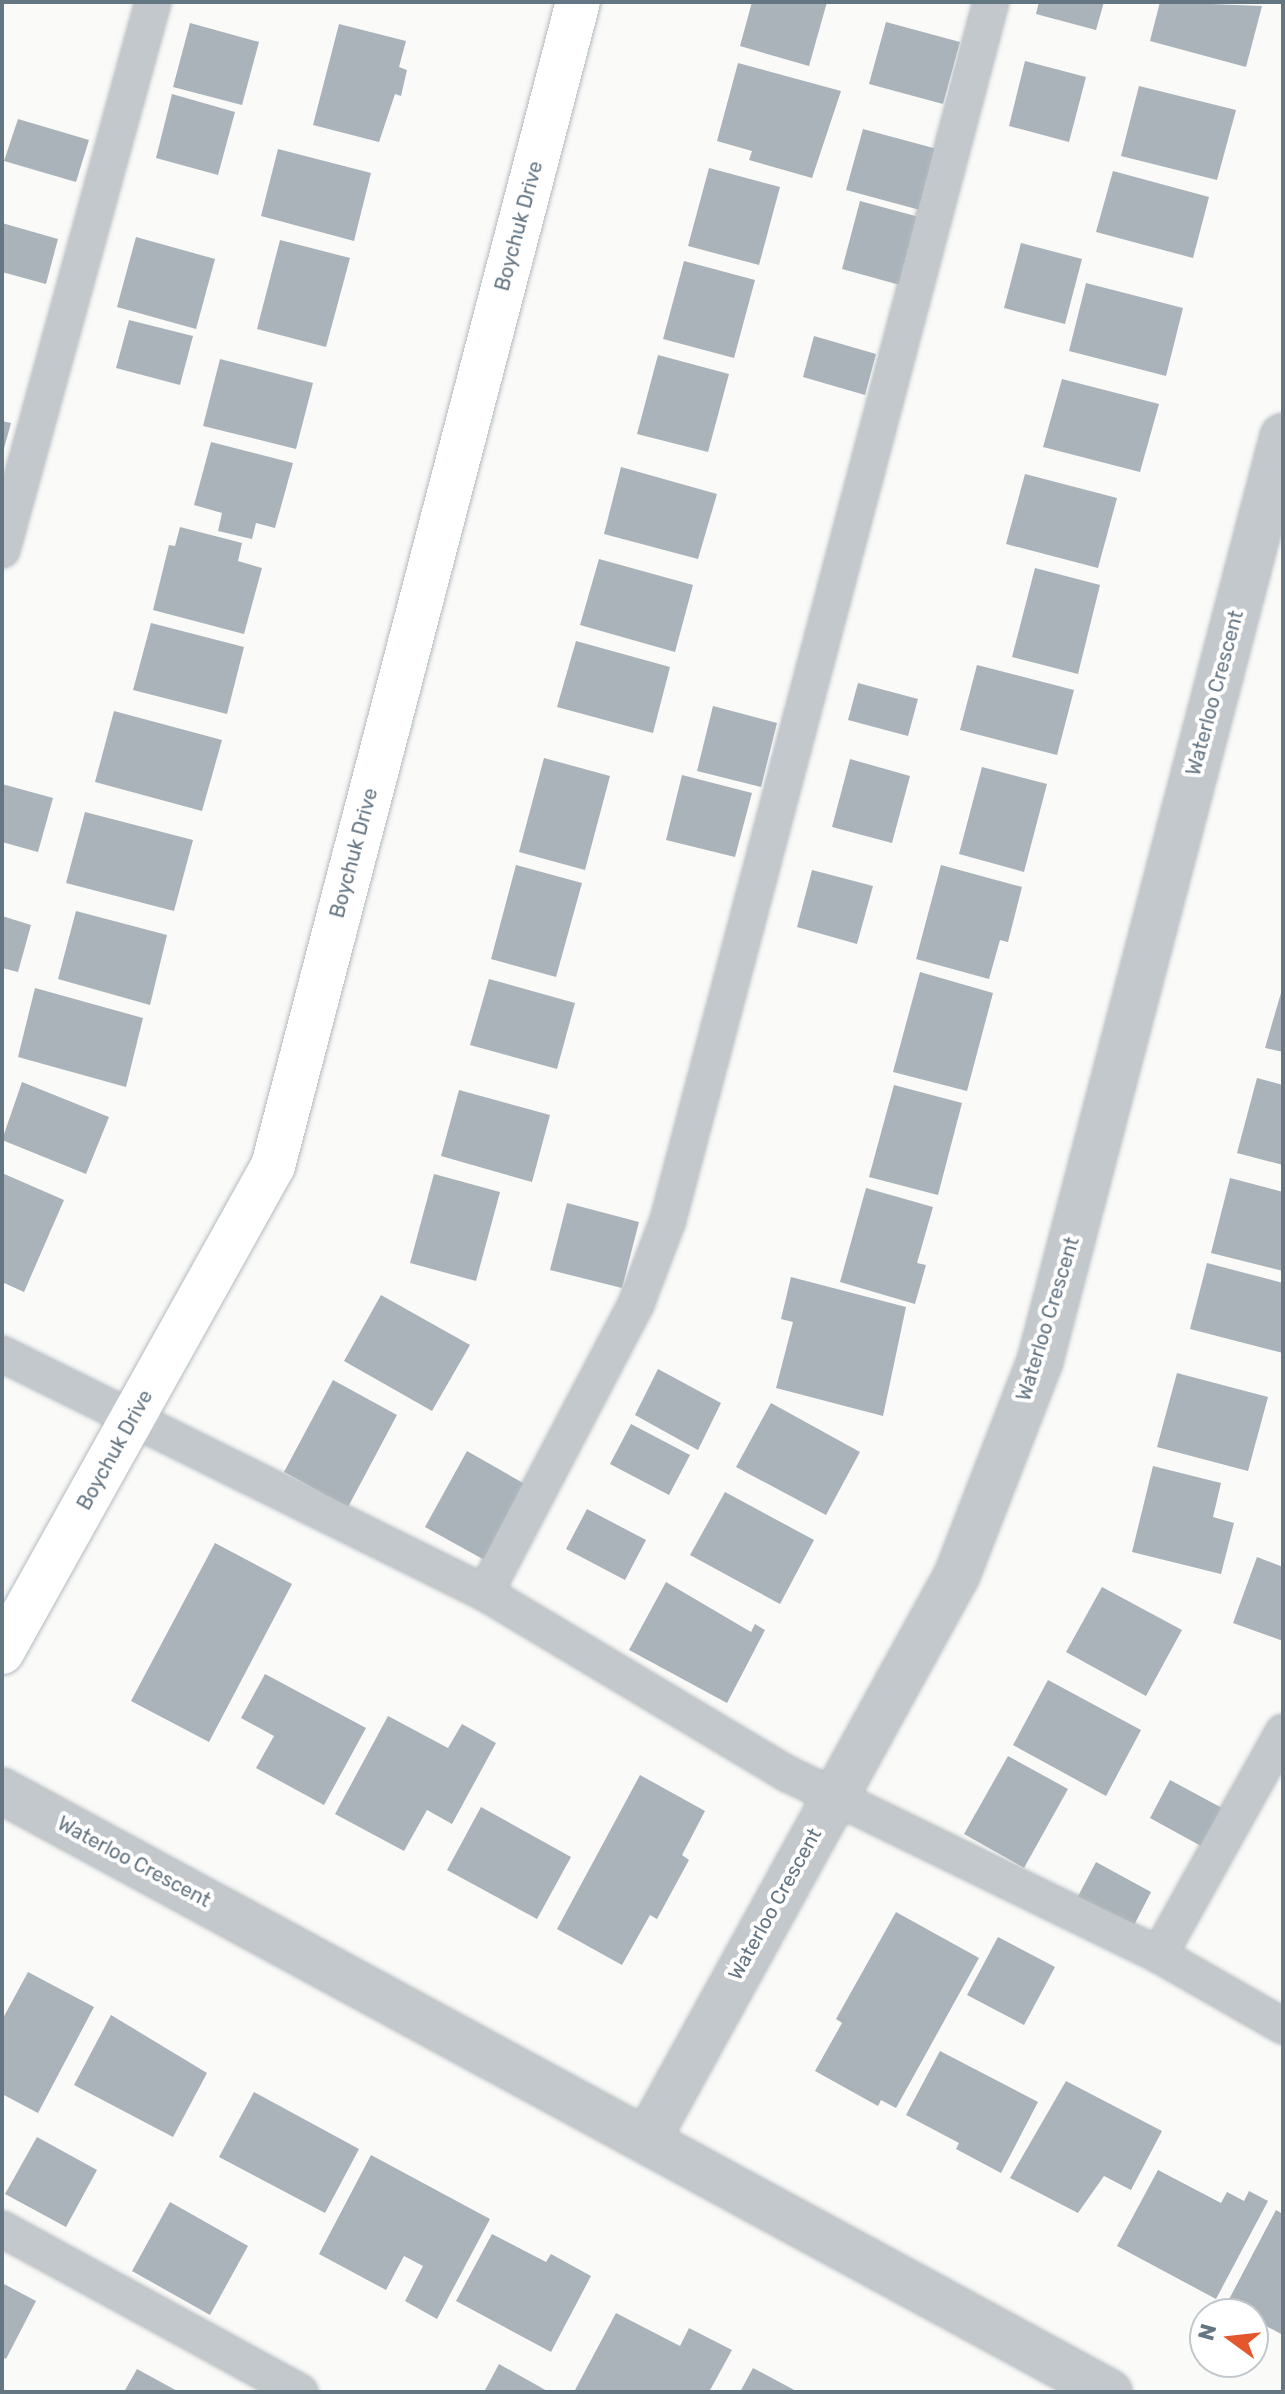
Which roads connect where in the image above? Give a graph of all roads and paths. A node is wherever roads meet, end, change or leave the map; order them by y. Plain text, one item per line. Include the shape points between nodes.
1 (153, 2) edge
2 (578, 2) edge
3 (991, 2) edge
4 (1283, 436) edge
5 (2, 550) edge
6 (2, 1354) edge
7 (133, 1417) junction
8 (485, 1593) junction
9 (2, 1652) edge
10 (1283, 1732) edge
11 (2, 1791) edge
12 (832, 1798) junction
13 (1159, 1955) junction
14 (1283, 2026) edge
15 (648, 2138) junction
16 (2, 2229) edge
17 (300, 2392) edge
18 (1109, 2392) edge

1 - 5 lane
2 - 7 street, Boychuk Drive via 273,1166
3 - 8 lane via 668,1220 636,1304
4 - 12 street, Waterloo Crescent via 1040,1361 957,1575
6 - 7 lane
7 - 8 lane
7 - 9 street, Boychuk Drive
8 - 12 lane
10 - 13 lane
11 - 15 street, Waterloo Crescent
12 - 13 lane
12 - 15 street, Waterloo Crescent
13 - 14 lane
15 - 18 street, Waterloo Crescent
16 - 17 lane

